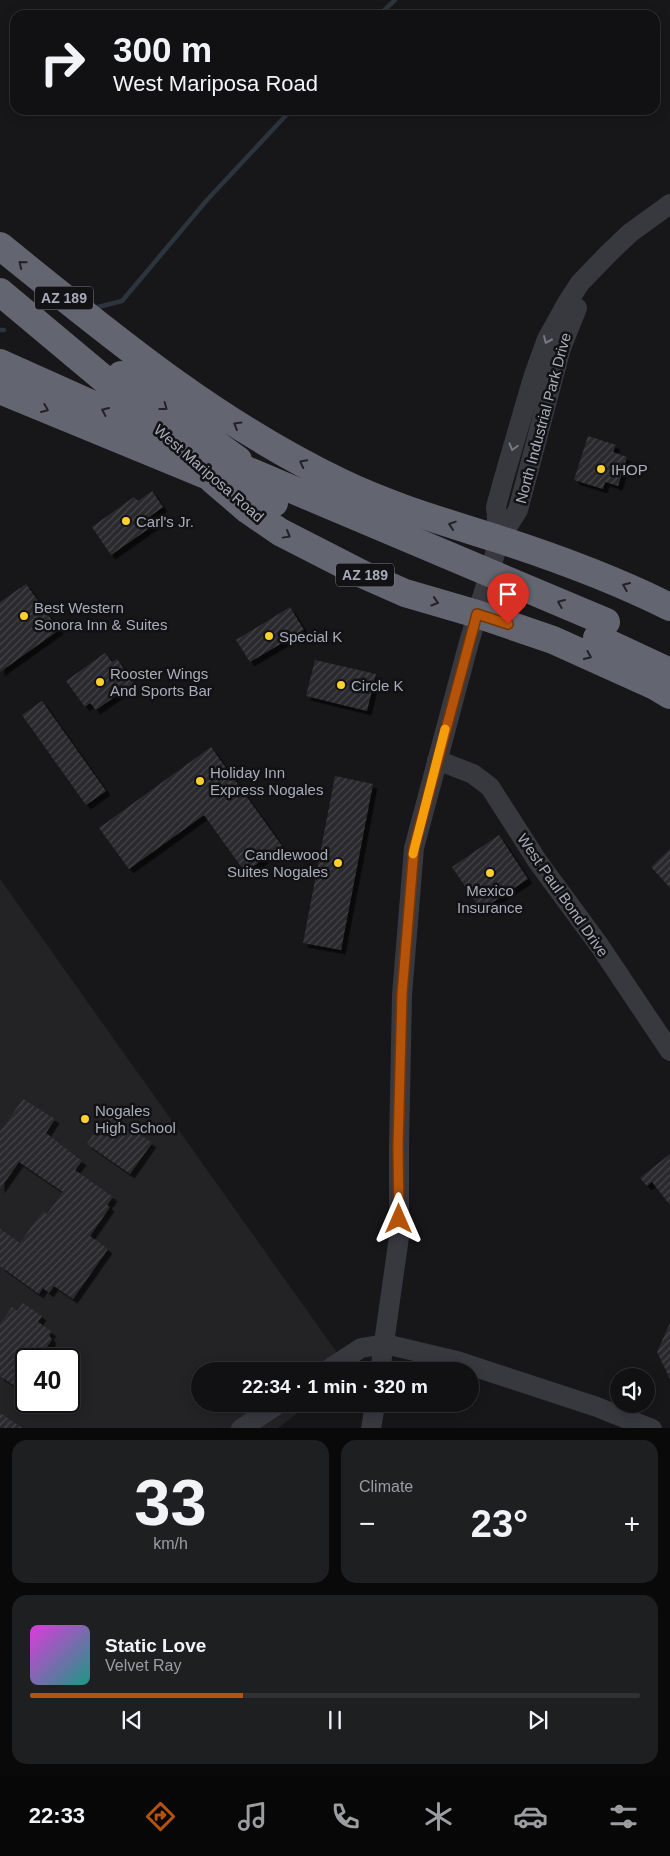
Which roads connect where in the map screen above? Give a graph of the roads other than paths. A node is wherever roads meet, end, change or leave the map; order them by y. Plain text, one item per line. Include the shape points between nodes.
1 (670, 204) edge
2 (0, 246) edge
3 (0, 293) edge
4 (0, 363) edge
5 (115, 365) junction
6 (0, 390) edge
7 (496, 548) junction
8 (670, 606) edge
9 (477, 614) junction
10 (601, 630) junction
11 (670, 653) edge
12 (670, 672) edge
13 (670, 695) edge
14 (437, 760) junction
15 (670, 1051) edge
16 (385, 1344) junction
17 (340, 1362) edge
18 (382, 1362) edge
19 (266, 1412) edge
20 (374, 1412) edge
21 (241, 1428) edge
22 (371, 1428) edge
23 (652, 1428) edge

1 - 7 street, North Industrial Park Drive via 643,223 580,283 547,339 518,510
5 -> 2 highway, West Mariposa Road / AZ 189
3 - 5 highway, West Mariposa Road / AZ 189
10 -> 4 highway, bridge
7 -> 5 highway, West Mariposa Road / AZ 189 via 342,483 279,450 200,401
5 -> 7 highway via 231,455 306,503 456,568 476,569 484,565
5 -> 9 highway, West Mariposa Road / AZ 189 via 197,467 248,510 280,532 353,570 405,593
6 -> 10 highway, bridge
8 -> 7 highway, West Mariposa Road / AZ 189 via 590,571
7 - 9 street, North Industrial Park Drive
9 -> 13 highway, West Mariposa Road / AZ 189 via 553,640
9 - 14 street, North Industrial Park Drive
10 - 11 highway
10 - 12 highway
14 - 15 street, West Paul Bond Drive via 473,774 490,787 538,862
14 - 16 street, North Industrial Park Drive via 414,848 402,994 399,1237
16 - 17 street via 361,1348
16 - 18 street, North Industrial Park Drive
16 - 23 street via 457,1361
19 - 21 street
20 - 22 street

